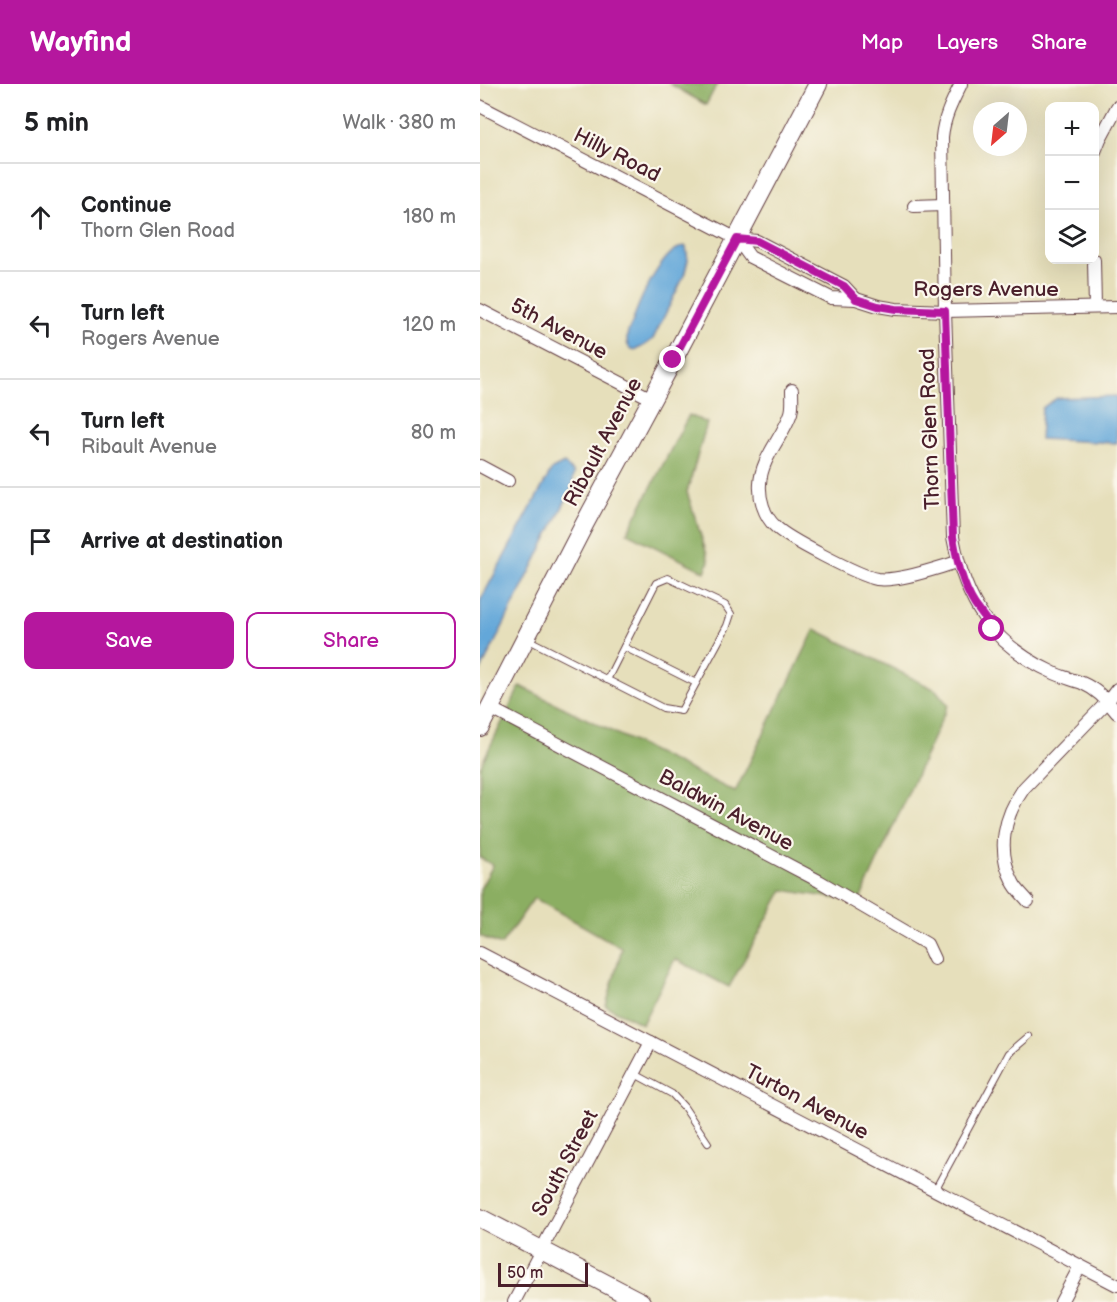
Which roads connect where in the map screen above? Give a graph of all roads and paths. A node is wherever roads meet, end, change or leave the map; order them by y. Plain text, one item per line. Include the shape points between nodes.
1 (818, 84) edge
2 (961, 84) edge
3 (480, 106) edge
4 (1117, 107) edge
5 (1099, 142) edge
6 (943, 205) junction
7 (914, 206) dead end
8 (737, 239) junction
9 (1094, 264) edge
10 (1095, 307) junction
11 (1117, 307) edge
12 (480, 310) edge
13 (945, 311) junction
14 (792, 390) dead end
15 (652, 399) junction
16 (480, 466) edge
17 (508, 481) dead end
18 (958, 562) junction
19 (525, 638) junction
20 (624, 647) junction
21 (607, 680) junction
22 (696, 683) junction
23 (1117, 689) edge
24 (1108, 701) junction
25 (490, 708) junction
26 (1117, 713) edge
27 (480, 727) edge
28 (1028, 901) dead end
29 (480, 952) edge
30 (934, 959) dead end
31 (1029, 1036) dead end
32 (651, 1042) junction
33 (634, 1074) junction
34 (708, 1143) dead end
35 (935, 1191) junction
36 (480, 1218) edge
37 (541, 1250) junction
38 (1080, 1266) junction
39 (1117, 1285) edge
40 (514, 1302) edge
41 (641, 1302) edge
42 (1061, 1302) edge

1 - 8 street, Ribault Avenue
2 - 6 street, Thorn Glen Road via 943,123
3 - 8 street, Hilly Road
4 - 5 street
6 - 7 street
6 - 13 street, Thorn Glen Road
8 - 13 street, Rogers Avenue via 750,257 831,298 856,299 896,309
8 - 15 street, Ribault Avenue
9 - 10 street
10 - 11 street, Rogers Avenue
10 - 13 street, Rogers Avenue
12 - 15 street, 5th Avenue
13 - 18 street, Thorn Glen Road via 953,537
14 - 18 street via 792,411 760,482 760,496 774,526 862,575 878,579 893,579
15 - 19 street, Ribault Avenue
16 - 17 street
18 - 24 street, Thorn Glen Road via 974,604 1016,652 1046,670 1084,684
19 - 21 lane
19 - 25 street, Ribault Avenue
20 - 21 lane
20 - 22 lane
20 - 22 lane via 656,583 662,580 668,578 725,605 731,614 727,626
21 - 22 lane via 663,708 681,711
23 - 24 street
24 - 26 street, Thorn Glen Road
24 - 28 street via 1024,788 1007,819 1005,862 1013,884
25 - 27 street, Ribault Avenue
25 - 30 street, Baldwin Avenue via 819,881 927,944
29 - 32 street, Turton Avenue
31 - 35 lane via 1009,1053
32 - 33 street, South Street
32 - 35 street, Turton Avenue
33 - 34 lane via 672,1094
33 - 37 street, South Street
35 - 38 street, Turton Avenue
36 - 37 street
37 - 40 street, South Street
37 - 41 street
38 - 39 street, Turton Avenue
38 - 42 street

